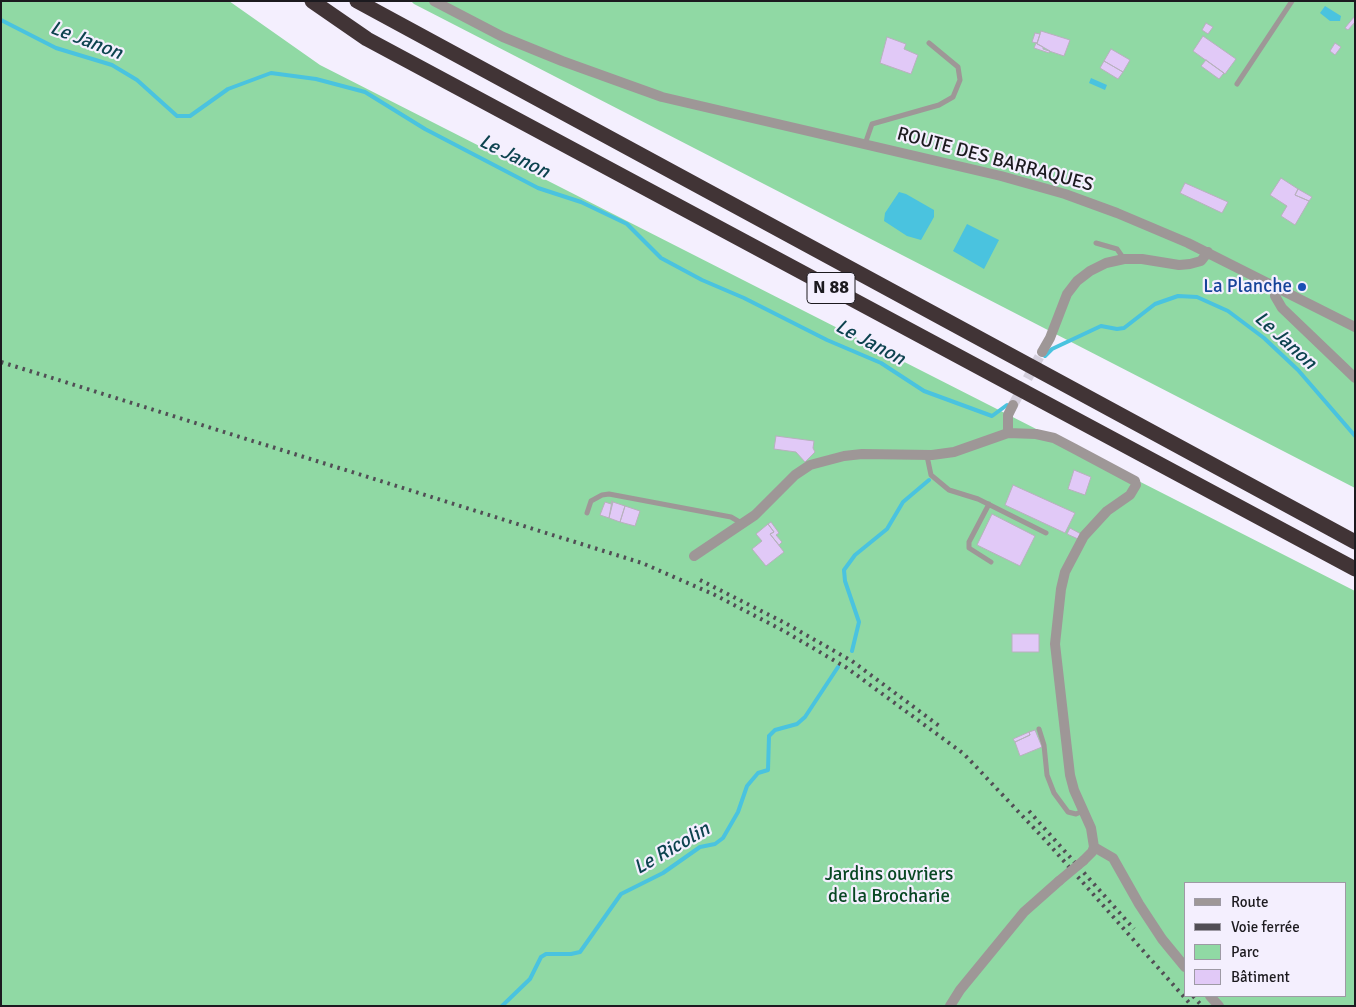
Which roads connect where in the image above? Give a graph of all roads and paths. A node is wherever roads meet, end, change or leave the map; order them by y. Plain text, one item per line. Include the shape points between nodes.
1 (312, 1) edge
2 (357, 1) edge
3 (434, 1) edge
4 (1292, 1) edge
5 (929, 43) dead end
6 (1237, 84) dead end
7 (865, 144) junction
8 (1096, 243) dead end
9 (1208, 252) junction
10 (1124, 259) junction
11 (1276, 287) junction
12 (1355, 327) edge
13 (1042, 352) tunnel mouth
14 (1355, 378) edge
15 (1013, 405) tunnel mouth
16 (1008, 433) junction
17 (927, 456) junction
18 (989, 504) junction
19 (587, 513) dead end
20 (744, 524) junction
21 (1046, 533) dead end
22 (1355, 542) edge
23 (694, 556) dead end
24 (991, 562) dead end
25 (1355, 569) edge
26 (1039, 729) dead end
27 (1083, 811) junction
28 (1094, 847) junction
29 (1184, 966) edge
30 (950, 1006) edge

1 - 25 highway, N 88 via 367,39
2 - 22 highway, N 88
3 - 7 street, ROUTE DES BARRAQUES via 503,37 662,97
4 - 6 lane
5 - 7 lane via 958,67 960,80 954,97 939,105 872,124
7 - 9 street, ROUTE DES BARRAQUES via 1065,194
8 - 10 lane via 1117,249
9 - 10 street via 1201,261 1179,265
9 - 11 street, ROUTE DES BARRAQUES
10 - 13 street via 1106,263 1077,281 1067,294
11 - 12 street, ROUTE DES BARRAQUES
11 - 14 street via 1275,296 1282,308
15 - 16 street via 1008,415
16 - 17 street via 954,452
16 - 27 street via 1054,438 1132,478 1136,485 1130,495 1107,511 1084,536 1060,589 1056,655 1070,775
17 - 18 lane via 931,475 942,486
17 - 20 street via 862,454 810,465
18 - 21 lane
18 - 24 lane via 969,548
19 - 20 lane via 592,501 609,494 731,517
20 - 23 street
26 - 27 lane via 1047,775 1054,793 1068,812 1076,814
27 - 28 street via 1091,828
28 - 29 street via 1113,858 1162,939
28 - 30 street, bridge via 1083,861 1024,912

